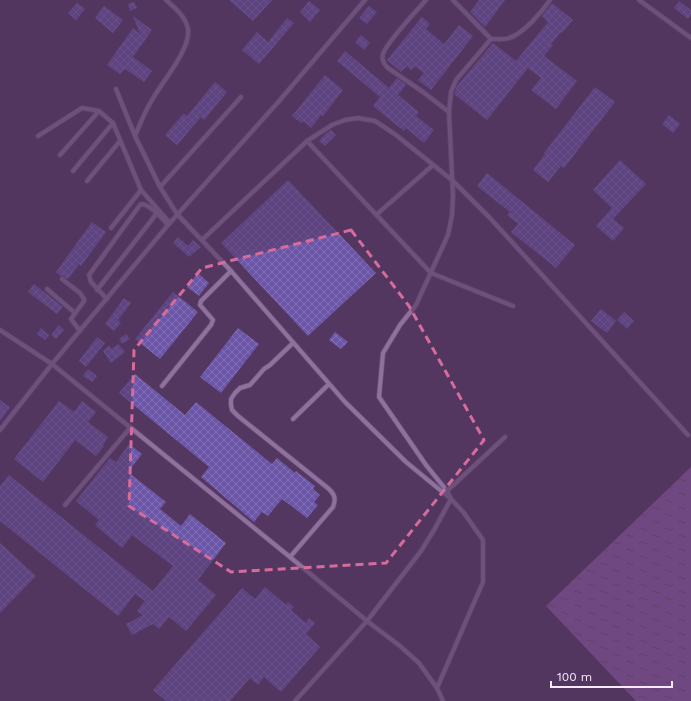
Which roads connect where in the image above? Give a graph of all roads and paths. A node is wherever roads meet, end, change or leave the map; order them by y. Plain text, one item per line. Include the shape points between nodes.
1 (166, 0) edge
2 (365, 0) edge
3 (426, 0) edge
4 (453, 0) edge
5 (550, 0) edge
6 (639, 0) edge
7 (691, 38) edge
8 (491, 39) junction
9 (116, 89) dead end
10 (241, 97) dead end
11 (99, 111) junction
12 (449, 112) junction
13 (113, 123) junction
14 (38, 136) dead end
15 (135, 136) junction
16 (120, 141) junction
17 (307, 141) junction
18 (60, 155) dead end
19 (434, 164) junction
20 (73, 171) dead end
21 (452, 180) junction
22 (87, 181) dead end
23 (160, 187) junction
24 (141, 190) junction
25 (157, 213) junction
26 (177, 214) junction
27 (376, 215) junction
28 (169, 224) junction
29 (111, 228) dead end
30 (202, 240) junction
31 (231, 271) junction
32 (431, 273) junction
33 (62, 279) dead end
34 (47, 289) dead end
35 (97, 290) junction
36 (107, 299) junction
37 (513, 306) dead end
38 (75, 313) junction
39 (0, 330) edge
40 (80, 331) junction
41 (293, 343) junction
42 (52, 364) junction
43 (329, 384) junction
44 (162, 386) dead end
45 (293, 419) dead end
46 (130, 428) junction
47 (0, 430) edge
48 (688, 435) dead end
49 (506, 437) dead end
50 (448, 491) junction
51 (451, 499) junction
52 (65, 505) dead end
53 (290, 557) junction
54 (367, 621) junction
55 (437, 688) junction
56 (295, 701) edge
57 (443, 701) edge

1 - 15 lane via 185,19 187,41 182,54 152,100
2 - 26 lane via 280,100
3 - 12 lane via 392,39 384,50 382,59 388,68
4 - 8 lane
5 - 8 lane via 516,36 505,40
6 - 7 lane
8 - 12 lane via 456,80 451,92
9 - 15 lane
10 - 23 lane
11 - 13 lane
11 - 14 lane via 82,108
11 - 18 lane
12 - 21 lane
13 - 16 lane
13 - 20 lane
15 - 23 lane
16 - 22 lane
16 - 24 lane
17 - 19 lane via 332,124 345,120 358,118 375,121
17 - 27 lane
17 - 30 lane
19 - 21 lane
19 - 27 lane
21 - 32 lane via 452,215 448,235
21 - 48 lane via 490,218
23 - 26 lane
24 - 28 lane
24 - 29 lane
25 - 28 lane
25 - 35 lane
25 - 35 lane via 146,205 140,205 90,272 89,278
26 - 28 lane
26 - 30 lane
27 - 32 lane
28 - 36 lane
30 - 31 lane
31 - 41 lane
31 - 44 lane via 201,300 200,305 213,320 212,325
32 - 37 lane
32 - 50 lane via 416,305 383,353 379,397 426,465
33 - 38 lane via 84,299
34 - 38 lane
35 - 36 lane
36 - 40 lane
38 - 40 lane via 71,319
39 - 42 lane
40 - 42 lane
41 - 43 lane
41 - 53 lane via 250,385 235,392 231,399 232,410 238,416 334,494 333,507
42 - 46 lane
42 - 47 lane
43 - 45 lane
43 - 51 lane via 406,462
46 - 52 lane
46 - 53 lane
49 - 50 lane
50 - 51 lane
51 - 54 lane via 421,551
51 - 55 lane via 483,540 483,582
53 - 54 lane
54 - 55 lane via 419,663
54 - 56 lane
55 - 57 lane

